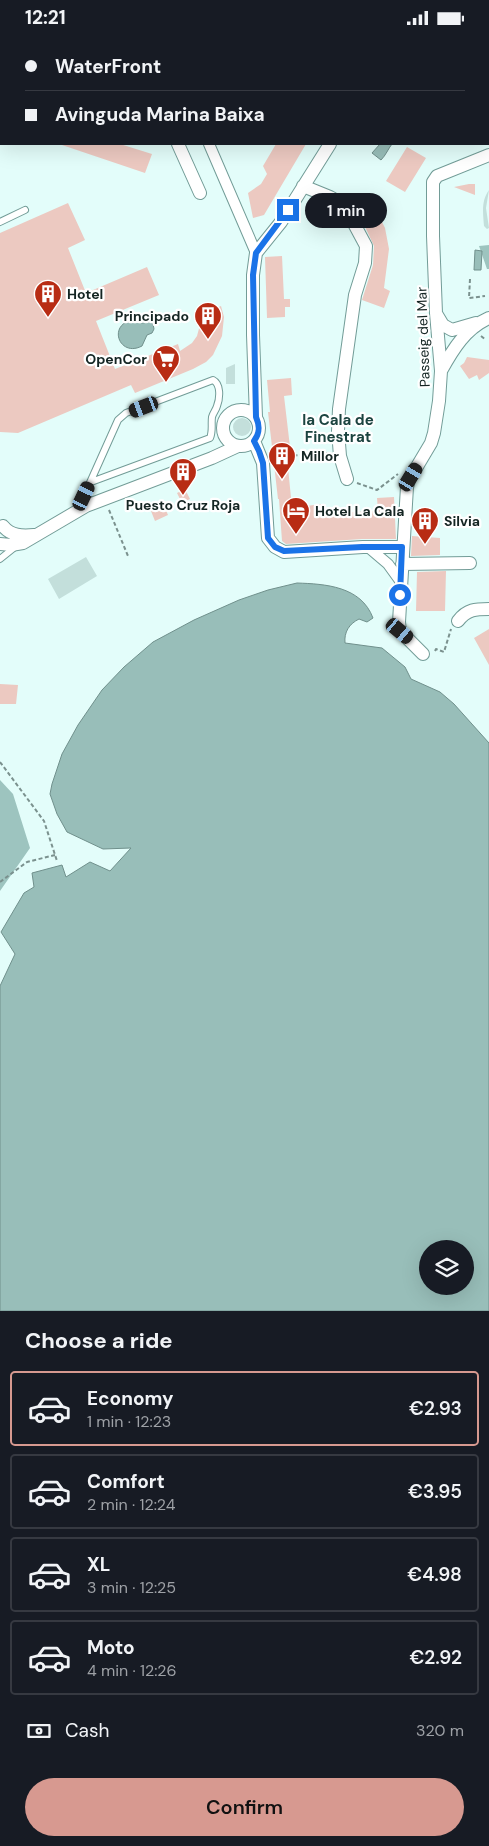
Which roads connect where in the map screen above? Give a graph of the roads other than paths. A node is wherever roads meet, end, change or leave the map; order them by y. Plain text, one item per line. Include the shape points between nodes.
1 (178, 145) edge
2 (209, 145) edge
3 (329, 145) edge
4 (489, 155) edge
5 (303, 187) junction
6 (200, 193) dead end
7 (25, 210) dead end
8 (0, 222) edge
9 (256, 253) junction
10 (436, 313) junction
11 (484, 320) edge
12 (441, 371) junction
13 (255, 389) junction
14 (246, 407) junction
15 (256, 417) junction
16 (224, 435) junction
17 (254, 441) junction
18 (238, 446) junction
19 (212, 458) junction
20 (347, 479) road end
21 (91, 482) junction
22 (86, 506) junction
23 (1, 522) edge
24 (26, 538) junction
25 (0, 542) edge
26 (368, 547) junction
27 (402, 547) junction
28 (0, 559) edge
29 (470, 563) dead end
30 (402, 564) junction
31 (401, 582) junction
32 (489, 609) edge
33 (458, 621) road end
34 (423, 654) road end

1 - 6 street
2 - 9 street
3 - 5 street
4 - 10 street, Passeig del Mar via 438,176 434,182
5 - 9 street
5 - 20 street via 344,205 366,246 365,263 355,295 339,409 340,452
7 - 8 lane
9 - 13 street via 253,275
10 - 11 street via 443,325 452,330
10 - 12 street, Passeig del Mar
11 - 12 street via 466,334
12 - 27 street, Passeig del Mar via 434,433 408,487
13 - 14 street
13 - 15 street
14 - 15 street
14 - 16 street via 232,411 224,419
15 - 17 street via 259,432
16 - 18 street
16 - 19 street via 220,449
17 - 18 street
17 - 26 street via 261,458 268,538 275,547 284,551
18 - 19 street
19 - 22 street
21 - 21 lane via 210,437 212,416 219,401 216,381 126,413 118,420
21 - 22 lane via 84,496
22 - 24 street
23 - 24 street via 7,531
23 - 25 street via 3,535
24 - 25 street
24 - 28 lane
26 - 27 street
26 - 31 street via 388,564
27 - 30 street, Passeig del Mar
29 - 30 street
30 - 31 street, Passeig del Mar
31 - 34 street, Passeig del Mar via 400,631
32 - 33 street via 474,609

